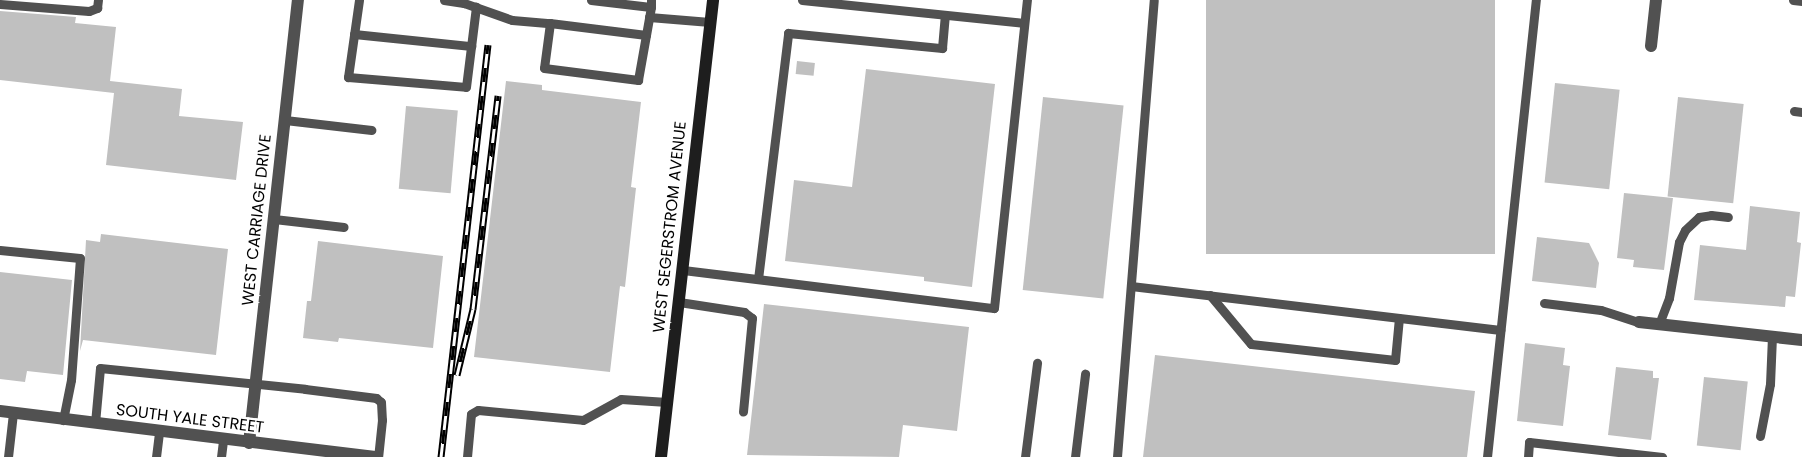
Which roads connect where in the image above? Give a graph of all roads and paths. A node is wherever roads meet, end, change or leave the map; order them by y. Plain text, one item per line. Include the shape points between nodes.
1 (98, 0) edge
2 (298, 0) edge
3 (359, 0) edge
4 (444, 0) edge
5 (591, 0) edge
6 (713, 0) edge
7 (802, 0) edge
8 (1027, 0) edge
9 (1154, 0) edge
10 (1536, 0) edge
11 (1656, 0) edge
12 (1793, 0) edge
13 (1802, 1) edge
14 (0, 4) edge
15 (476, 7) junction
16 (650, 8) edge
17 (945, 15) junction
18 (710, 22) junction
19 (550, 23) junction
20 (1024, 23) junction
21 (354, 34) junction
22 (646, 35) junction
23 (471, 46) junction
24 (1651, 46) dead end
25 (285, 120) junction
26 (371, 130) dead end
27 (1728, 217) dead end
28 (274, 219) junction
29 (344, 227) dead end
30 (0, 250) edge
31 (682, 270) junction
32 (758, 279) junction
33 (1131, 286) junction
34 (1210, 295) junction
35 (679, 302) junction
36 (1544, 303) dead end
37 (1398, 318) junction
38 (1639, 322) joint
39 (1659, 324) junction
40 (1500, 330) junction
41 (1772, 337) junction
42 (1802, 340) edge
43 (1037, 363) dead end
44 (1084, 374) dead end
45 (256, 384) junction
46 (667, 402) junction
47 (0, 411) edge
48 (743, 412) dead end
49 (13, 413) junction
50 (63, 420) junction
51 (95, 423) junction
52 (159, 432) junction
53 (1760, 436) dead end
54 (223, 440) junction
55 (249, 443) junction
56 (282, 452) edge
57 (1630, 455) edge
58 (8, 457) edge
59 (156, 457) edge
60 (221, 457) edge
61 (377, 457) edge
62 (467, 457) edge
63 (661, 457) edge
64 (1025, 457) edge
65 (1075, 457) edge
66 (1117, 457) edge
67 (1486, 457) edge
68 (1528, 457) edge
69 (1662, 457) edge

1 - 14 lane via 97,8 89,11
2 - 25 street, WEST CARRIAGE DRIVE
3 - 21 lane
4 - 15 lane
5 - 16 lane
6 - 18 main road, WEST SEGERSTROM AVENUE
7 - 17 lane
8 - 20 lane
9 - 33 lane
10 - 40 lane
11 - 24 street
12 - 13 lane
15 - 19 lane via 512,21
15 - 23 lane
16 - 18 lane
16 - 22 lane
17 - 20 lane
17 - 32 lane via 942,48 788,33
18 - 31 main road, WEST SEGERSTROM AVENUE
19 - 22 lane
19 - 22 lane via 544,68 638,80
20 - 32 lane via 994,308
21 - 23 lane
21 - 23 lane via 348,77 466,87
25 - 26 lane
25 - 28 street, WEST CARRIAGE DRIVE
27 - 39 lane via 1699,217 1685,230 1678,242 1669,298
28 - 29 lane
28 - 45 street, WEST CARRIAGE DRIVE
30 - 50 lane via 80,258
31 - 32 lane
31 - 35 main road, WEST SEGERSTROM AVENUE
33 - 34 lane
33 - 66 lane
34 - 37 lane
34 - 37 lane via 1251,344 1395,360
35 - 46 main road, WEST SEGERSTROM AVENUE
35 - 48 lane via 744,312 753,318
36 - 38 lane via 1601,310
37 - 40 lane
38 - 39 street
39 - 41 street
40 - 67 lane
41 - 42 street
41 - 53 lane via 1770,384
43 - 64 lane
44 - 65 lane
45 - 51 lane via 100,368
45 - 55 street, WEST CARRIAGE DRIVE
45 - 61 lane via 376,398 381,402 382,420
46 - 62 lane via 621,399 583,420 478,410 471,414
46 - 63 main road, WEST SEGERSTROM AVENUE
47 - 49 street, SOUTH YALE STREET
49 - 50 street, SOUTH YALE STREET
49 - 58 lane
50 - 51 street, SOUTH YALE STREET
51 - 52 street, SOUTH YALE STREET
52 - 54 street, SOUTH YALE STREET
52 - 59 lane
54 - 55 street, SOUTH YALE STREET
54 - 60 lane
55 - 56 street, SOUTH YALE STREET
56 - 61 street, SOUTH YALE STREET
57 - 68 lane via 1529,442
57 - 69 lane

